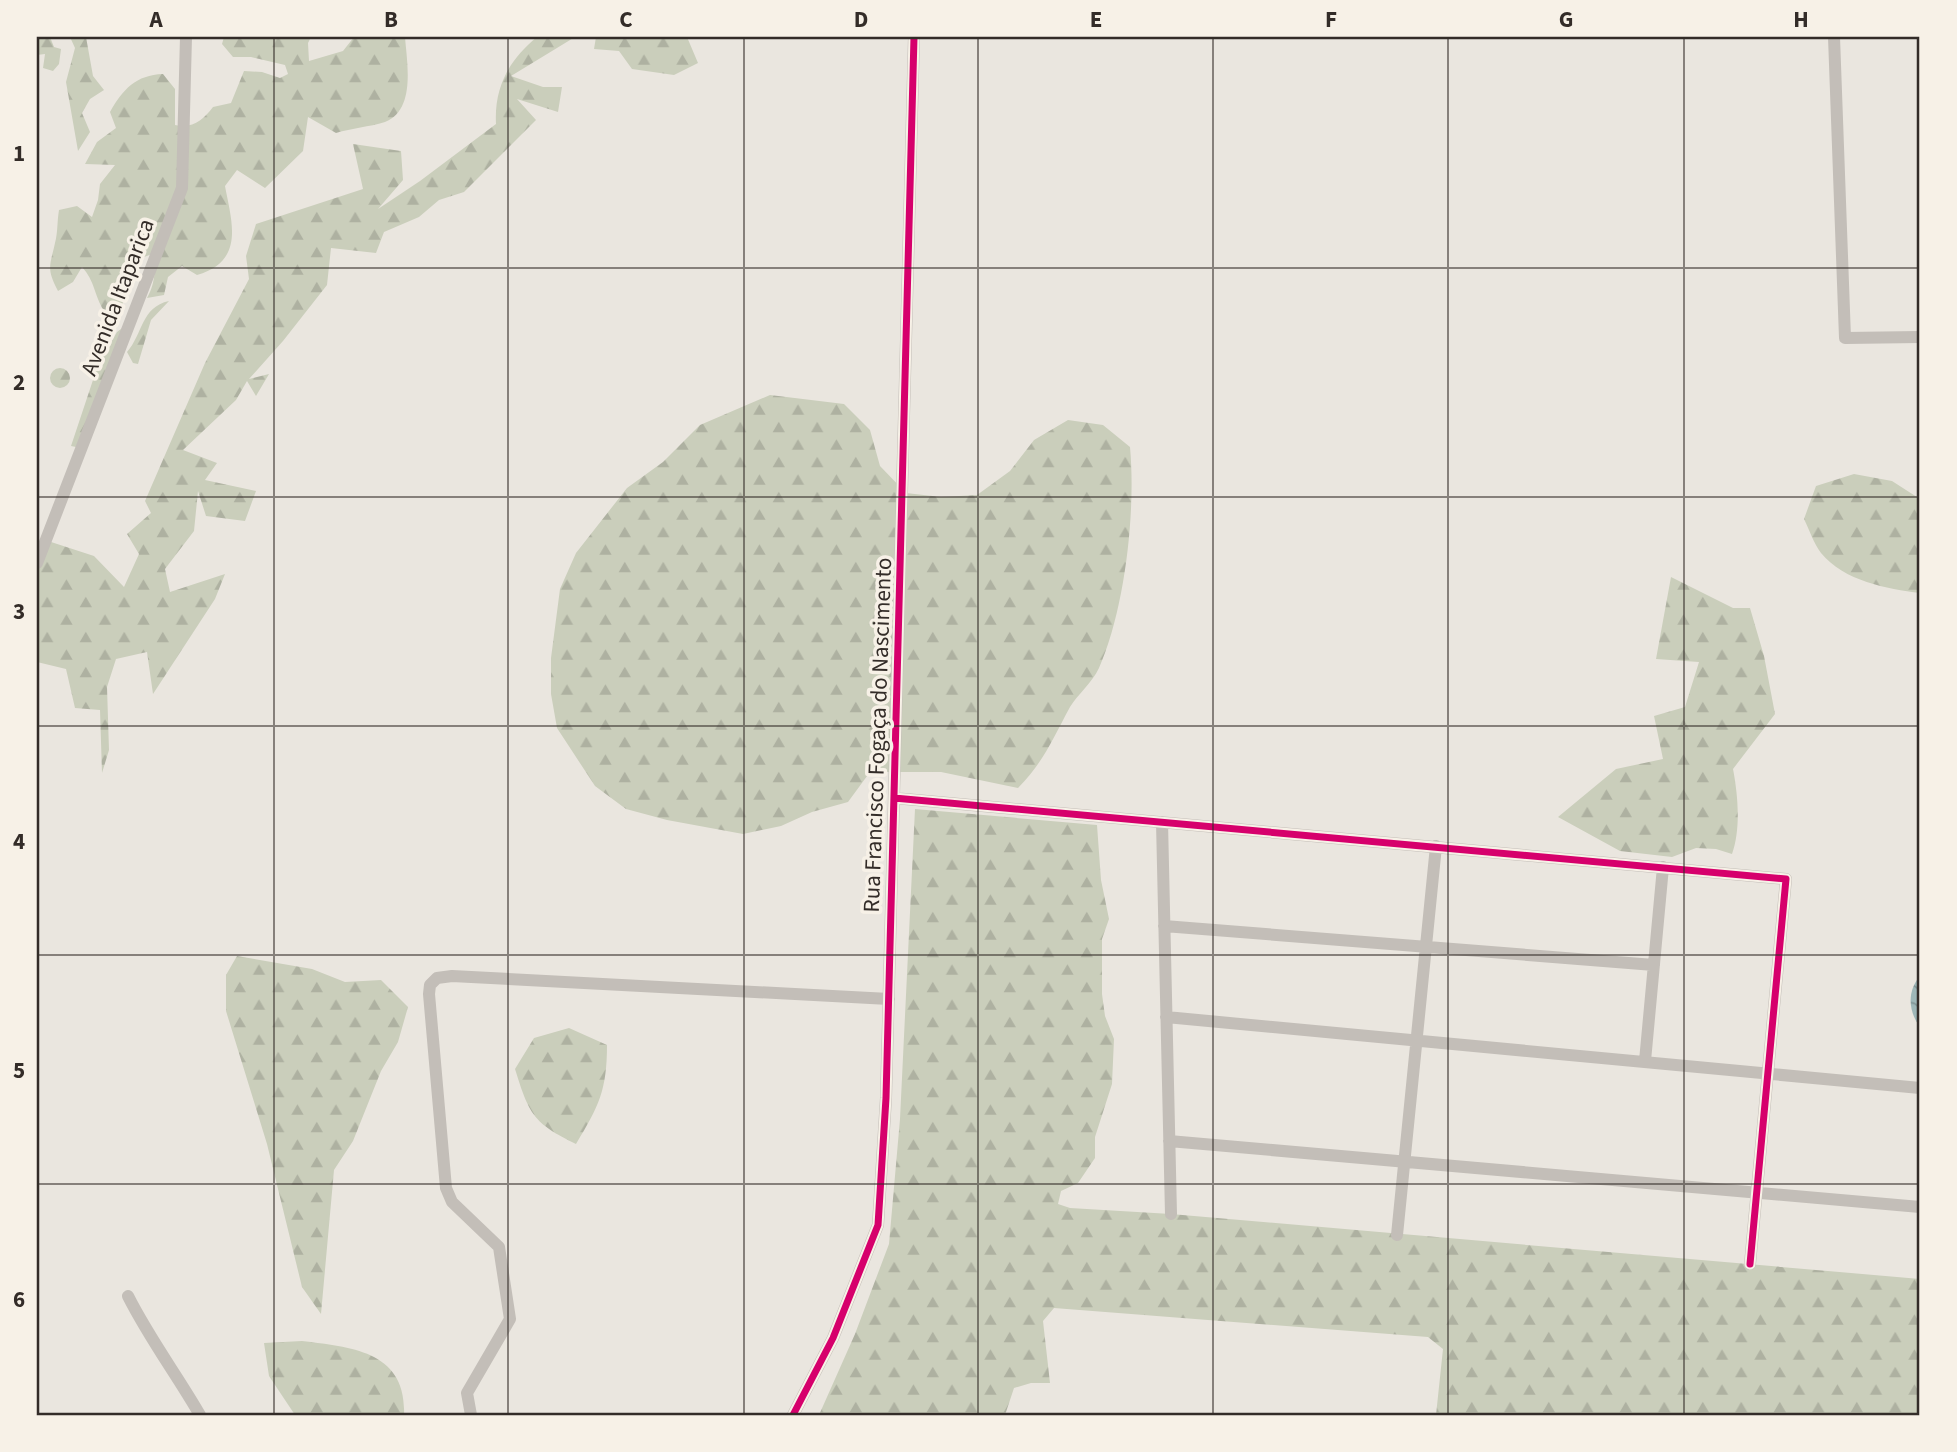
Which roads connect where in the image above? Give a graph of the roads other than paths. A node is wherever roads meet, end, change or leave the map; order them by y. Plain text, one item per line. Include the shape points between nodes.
1 (186, 37) edge
2 (914, 37) edge
3 (1834, 37) edge
4 (1920, 337) edge
5 (37, 563) edge
6 (894, 798) junction
7 (1162, 822) junction
8 (1436, 846) junction
9 (1662, 867) junction
10 (1164, 926) junction
11 (1426, 946) junction
12 (1654, 965) junction
13 (889, 999) junction
14 (1166, 1017) junction
15 (1417, 1038) junction
16 (1645, 1061) junction
17 (1767, 1073) junction
18 (1920, 1087) edge
19 (1169, 1140) junction
20 (1405, 1161) junction
21 (1756, 1193) junction
22 (1920, 1207) edge
23 (1171, 1214) dead end
24 (1397, 1235) dead end
25 (1750, 1264) dead end
26 (128, 1296) dead end
27 (200, 1415) edge
28 (471, 1415) edge
29 (793, 1415) edge

1 - 5 street, Avenida Itaparica via 182,188
2 - 6 street, Rua Francisco Fogaça do Nascimento
3 - 4 street via 1845,338
6 - 7 street
6 - 13 street, Rua Francisco Fogaça do Nascimento
7 - 8 street
7 - 10 street
8 - 9 street
8 - 11 street
9 - 12 street
9 - 17 street via 1786,879
10 - 11 street
10 - 14 street
11 - 12 street
11 - 15 street
12 - 16 street
13 - 28 street via 436,978 429,993 446,1188 452,1202 499,1247 510,1319 467,1393
13 - 29 street, Rua Francisco Fogaça do Nascimento via 878,1225 833,1338
14 - 15 street
14 - 19 street
15 - 16 street
15 - 20 street
16 - 17 street
17 - 18 street
17 - 21 street
19 - 20 street
19 - 23 street
20 - 21 street
20 - 24 street
21 - 22 street
21 - 25 street
26 - 27 street

